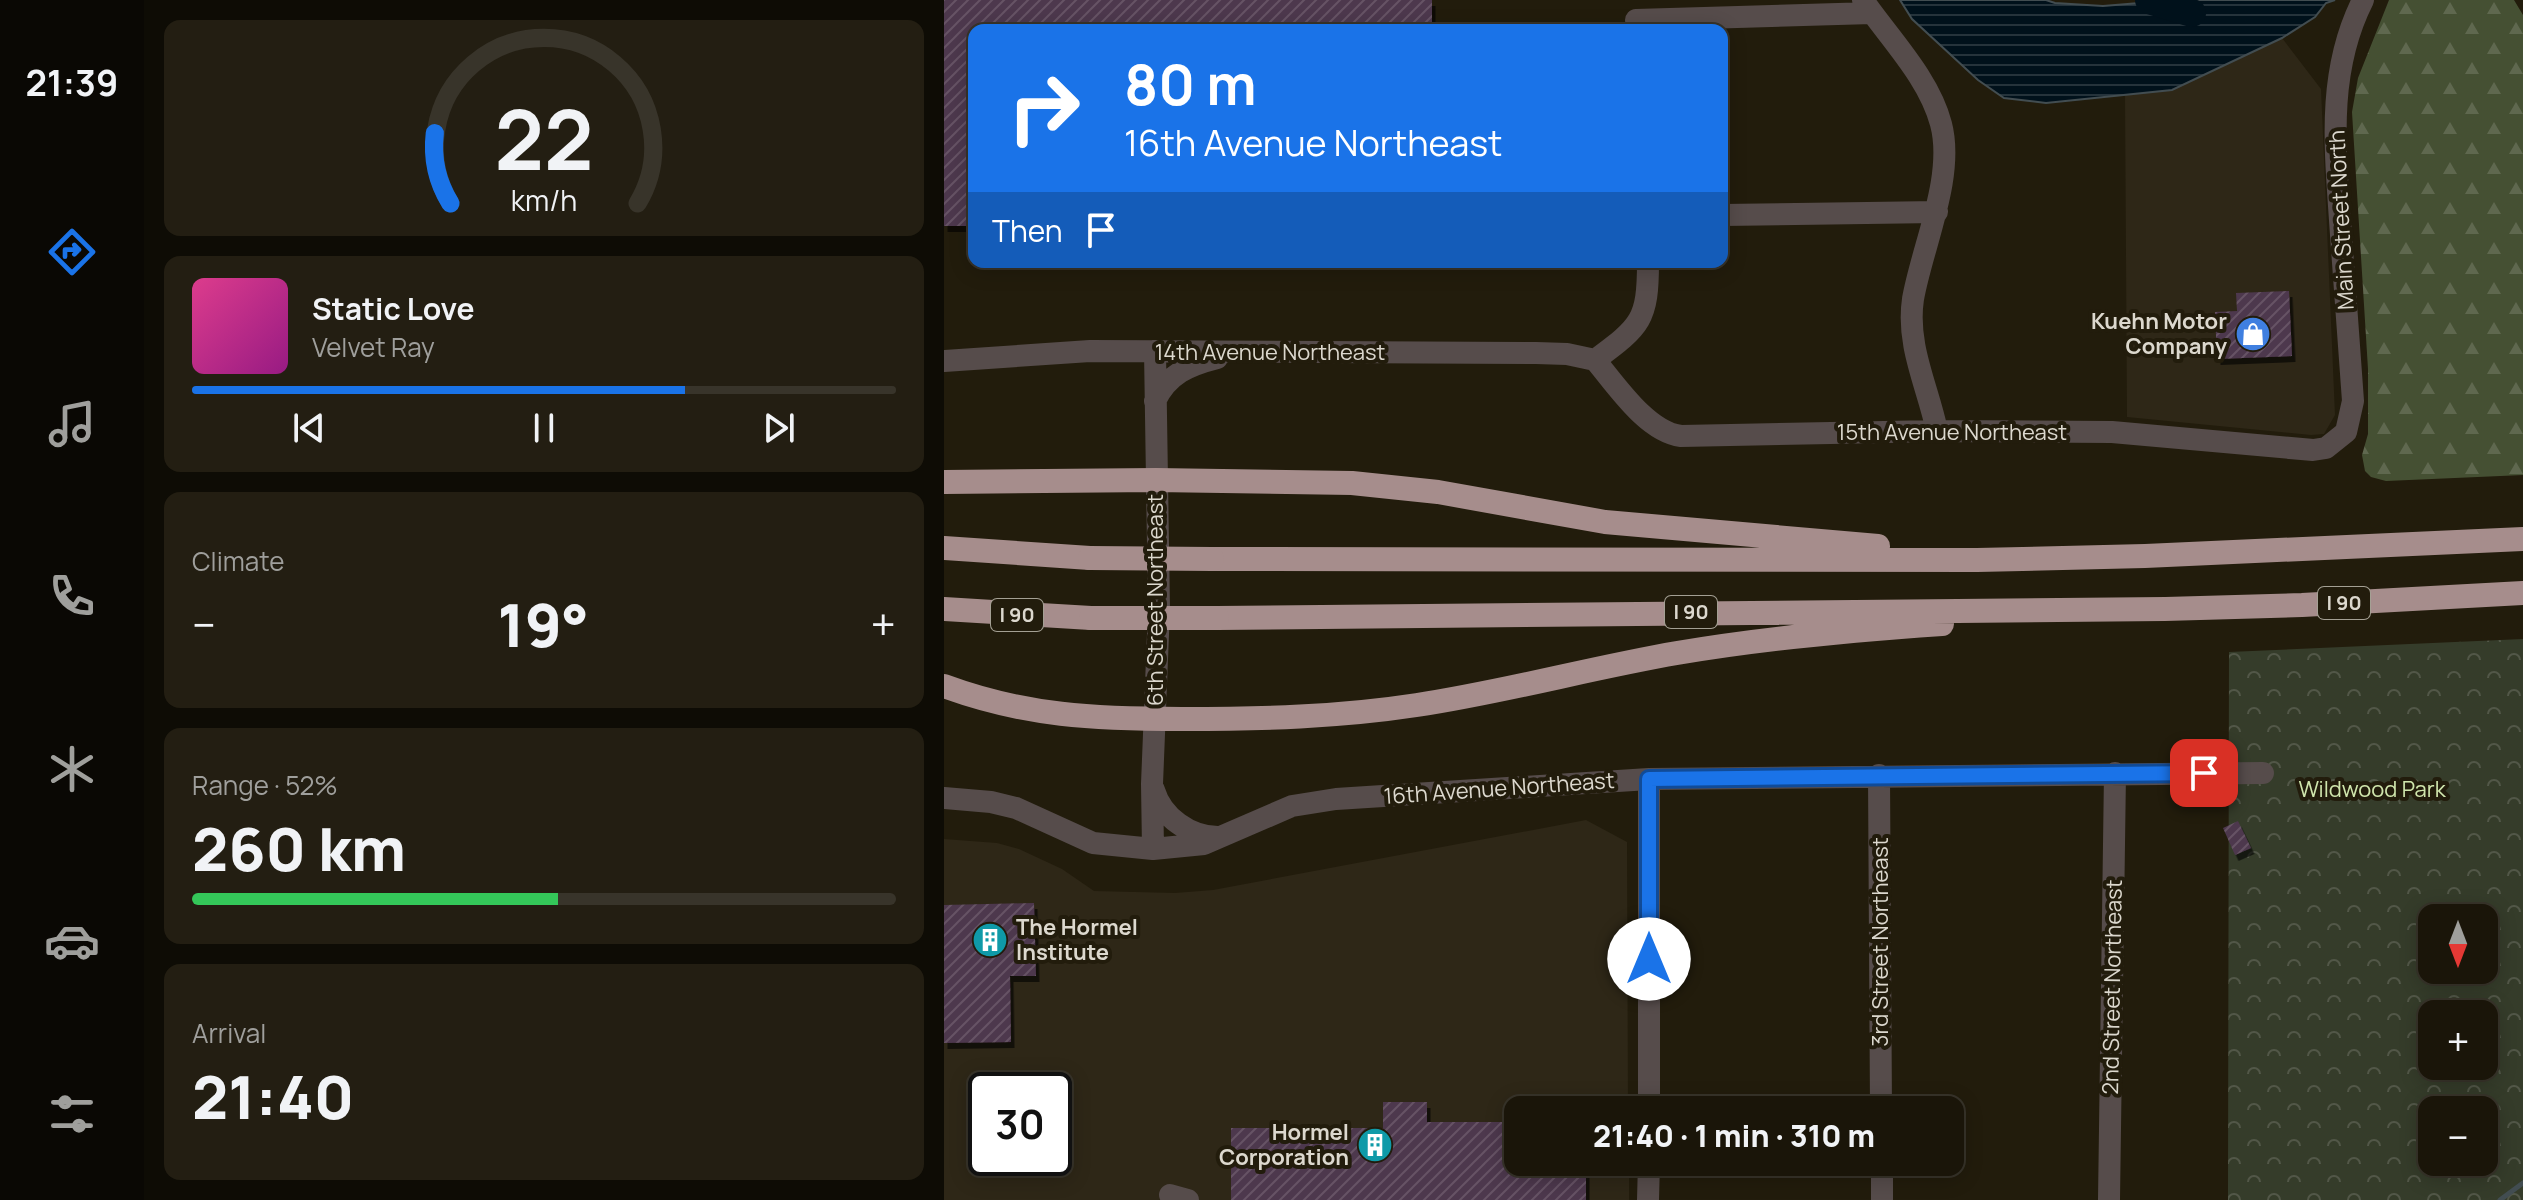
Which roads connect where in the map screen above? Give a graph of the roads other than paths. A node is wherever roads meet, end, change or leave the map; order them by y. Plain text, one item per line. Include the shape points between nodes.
1 (1867, 6) edge
2 (2360, 6) edge
3 (1635, 17) edge
4 (1937, 212) junction
5 (1728, 215) edge
6 (1648, 268) edge
7 (1155, 351) junction
8 (1249, 352) junction
9 (1595, 360) junction
10 (944, 361) edge
11 (1155, 401) junction
12 (1937, 431) junction
13 (2338, 440) joint
14 (1156, 480) junction
15 (944, 482) edge
16 (2523, 539) edge
17 (944, 548) edge
18 (2056, 558) junction
19 (2523, 593) edge
20 (944, 609) edge
21 (2165, 609) junction
22 (944, 686) edge
23 (1154, 719) junction
24 (2115, 773) junction
25 (2263, 773) dead end
26 (1879, 775) junction
27 (1649, 779) junction
28 (1152, 784) junction
29 (944, 798) edge
30 (1223, 837) junction
31 (1153, 849) junction
32 (1649, 1096) edge
33 (1881, 1096) edge
34 (1649, 1176) edge
35 (1882, 1176) edge
36 (1648, 1200) edge
37 (1882, 1200) edge
38 (2109, 1200) edge

1 - 3 street
1 - 4 street via 1938,113 1943,151
2 - 13 street, Main Street North via 2335,98 2353,401 2346,432
4 - 5 street
4 - 12 street via 1913,299 1912,335
6 - 9 street via 1643,315 1625,338
7 - 8 street, 14th Avenue Northeast
7 - 10 street, 14th Avenue Northeast
7 - 11 street, 6th Street Northeast
8 - 9 street, 14th Avenue Northeast via 1536,353
8 - 11 street via 1191,365 1166,382
9 - 12 street, 15th Avenue Northeast via 1652,424 1669,434
11 - 14 street, 6th Street Northeast
12 - 13 street, 15th Avenue Northeast via 2112,432 2299,450 2326,448
14 - 15 highway
14 - 18 highway via 1352,483 1646,526
14 - 23 street, 6th Street Northeast via 1159,621
16 - 18 highway
17 - 18 highway, bridge via 1090,558
19 - 21 highway, I 90
20 - 21 highway, I 90, bridge via 1091,618
21 - 23 highway via 1743,643 1369,712
22 - 23 highway via 1029,711
23 - 28 street, 6th Street Northeast
24 - 25 street, 16th Avenue Northeast
24 - 26 street, 16th Avenue Northeast
24 - 38 street, 2nd Street Northeast
26 - 27 street, 16th Avenue Northeast
26 - 33 street, 3rd Street Northeast
27 - 30 street, 16th Avenue Northeast via 1321,800 1275,813
27 - 32 street
28 - 30 street via 1161,807 1177,822 1201,835
28 - 31 street, 6th Street Northeast
29 - 31 street, 16th Avenue Northeast via 1016,808 1093,843
30 - 31 street, 16th Avenue Northeast
34 - 36 street
35 - 37 street

